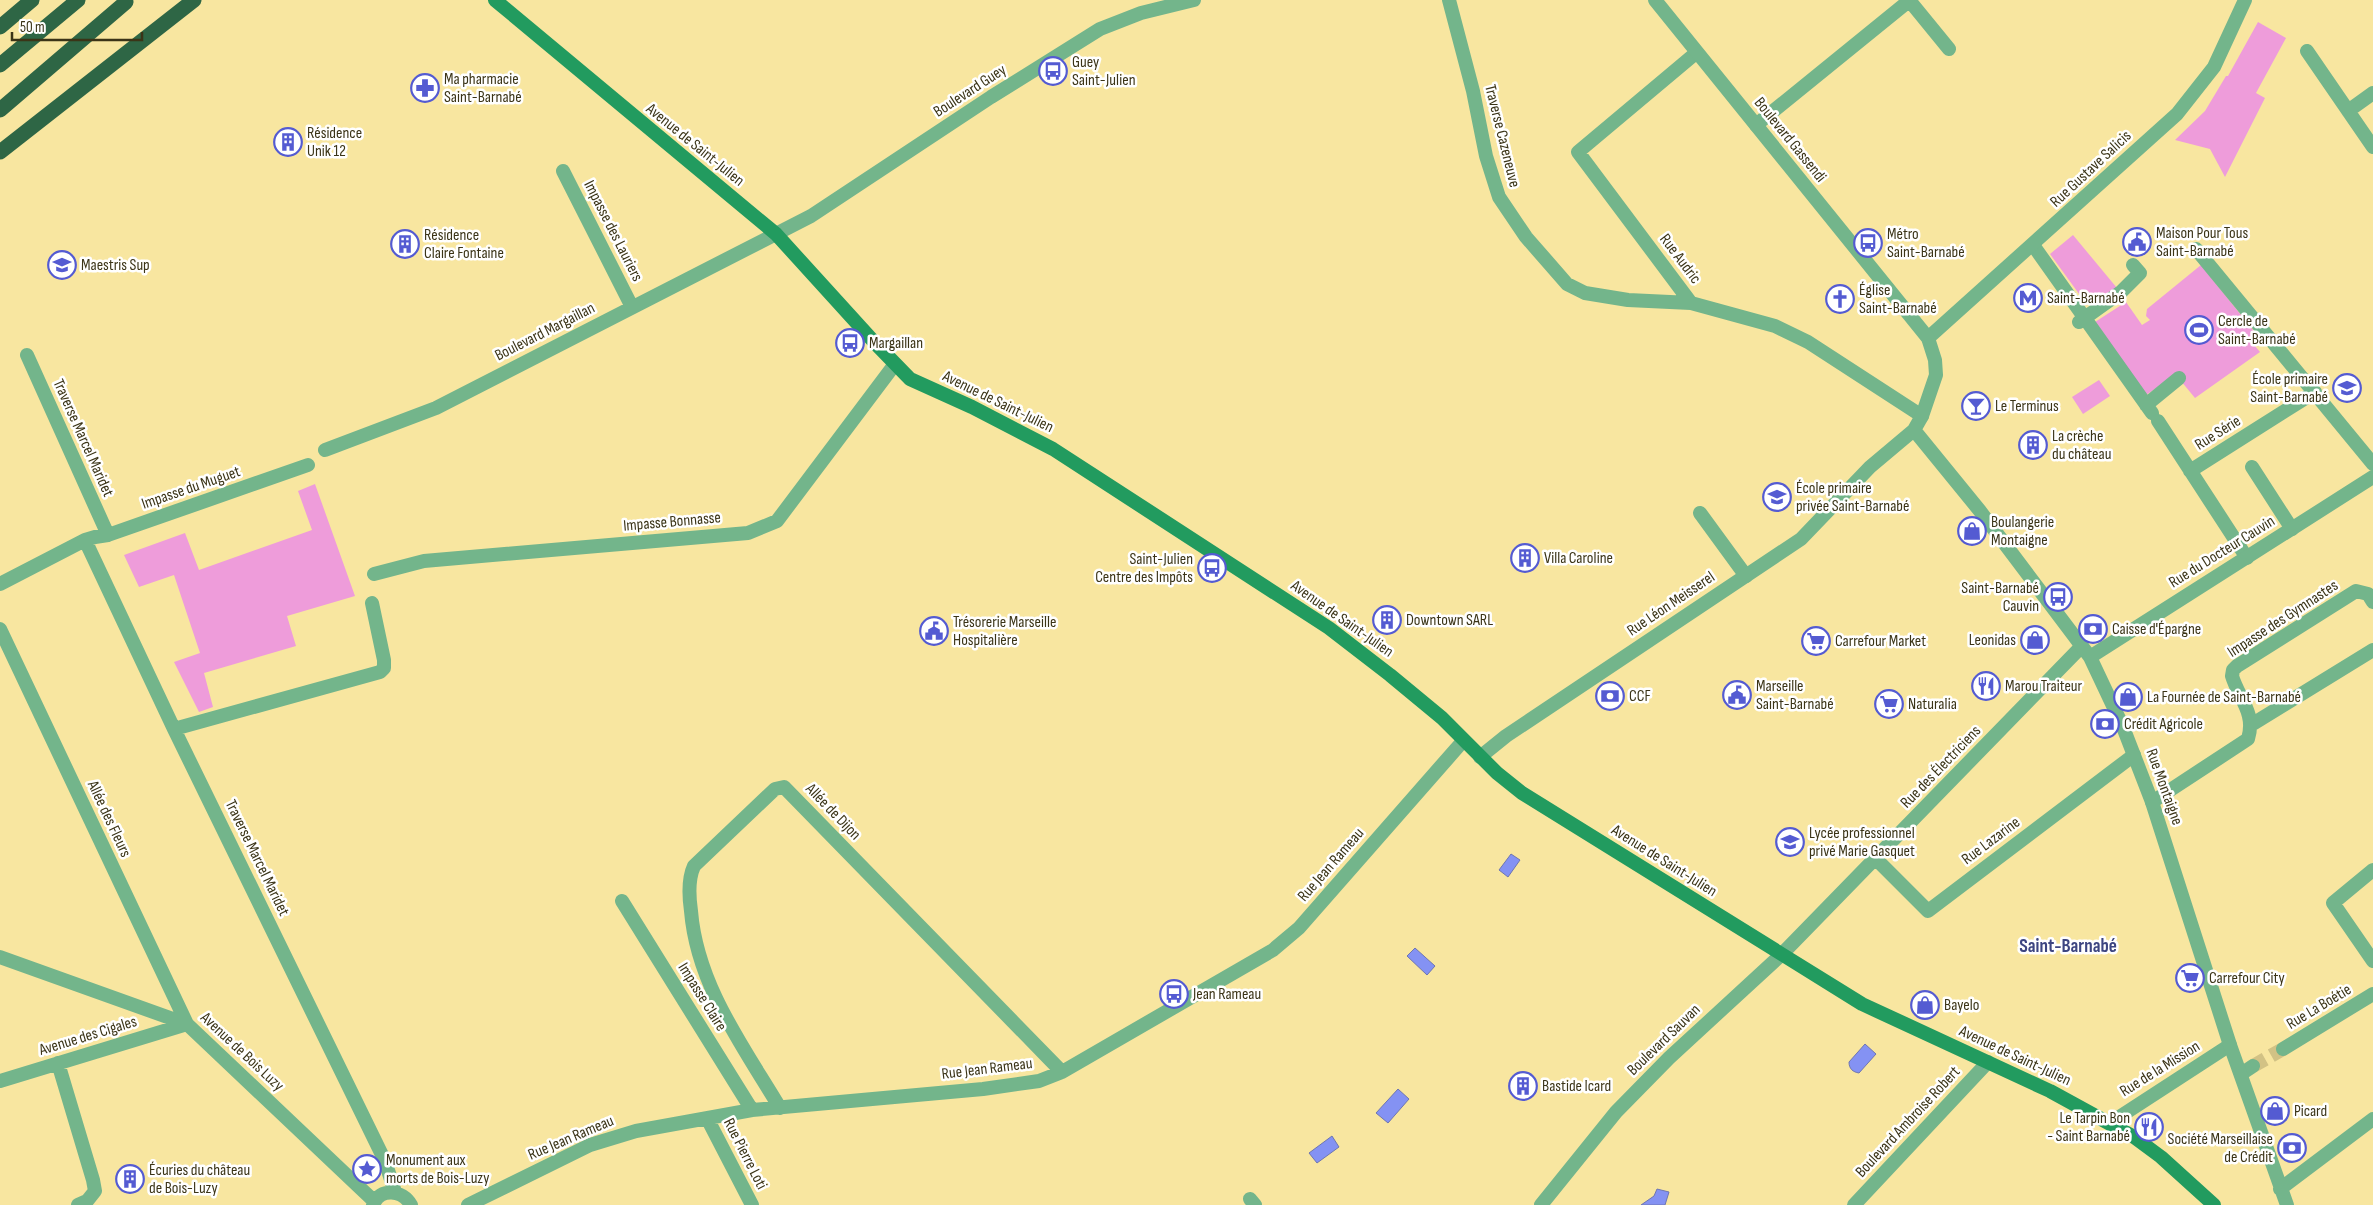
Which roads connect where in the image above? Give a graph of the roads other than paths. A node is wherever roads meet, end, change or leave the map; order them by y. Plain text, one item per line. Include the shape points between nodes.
1 (32, 0) edge
2 (78, 0) edge
3 (194, 0) edge
4 (495, 0) edge
5 (1194, 0) edge
6 (1449, 0) edge
7 (1655, 0) edge
8 (1909, 0) edge
9 (2245, 0) edge
10 (126, 2) dead end
11 (0, 27) edge
12 (1949, 49) dead end
13 (2307, 51) dead end
14 (1696, 53) junction
15 (0, 65) edge
16 (2373, 93) edge
17 (0, 110) edge
18 (2348, 111) junction
19 (1756, 125) junction
20 (2373, 148) edge
21 (0, 152) edge
22 (563, 171) dead end
23 (776, 234) junction
24 (2033, 246) junction
25 (2196, 249) dead end
26 (2133, 265) dead end
27 (1690, 303) junction
28 (632, 307) junction
29 (2082, 320) junction
30 (1928, 338) junction
31 (26, 355) dead end
32 (895, 364) junction
33 (2179, 378) dead end
34 (2315, 392) junction
35 (2152, 413) junction
36 (1922, 416) junction
37 (1914, 430) junction
38 (326, 450) dead end
39 (2373, 464) edge
40 (308, 465) dead end
41 (2252, 467) dead end
42 (2190, 471) junction
43 (2373, 477) edge
44 (1700, 513) dead end
45 (2292, 528) junction
46 (108, 536) junction
47 (85, 540) junction
48 (2247, 558) junction
49 (374, 574) dead end
50 (1746, 576) junction
51 (0, 584) edge
52 (2373, 602) edge
53 (372, 603) dead end
54 (0, 628) edge
55 (2373, 650) edge
56 (2086, 652) junction
57 (2251, 725) junction
58 (174, 729) junction
59 (1463, 741) junction
60 (2134, 755) junction
61 (1480, 757) junction
62 (2152, 802) junction
63 (1876, 859) junction
64 (2373, 870) edge
65 (622, 901) dead end
66 (1781, 955) junction
67 (0, 957) edge
68 (2373, 961) edge
69 (2373, 994) edge
70 (187, 1024) junction
71 (2230, 1045) junction
72 (2283, 1049) tunnel mouth
73 (1988, 1062) junction
74 (58, 1063) junction
75 (1062, 1072) junction
76 (0, 1081) edge
77 (780, 1108) junction
78 (752, 1110) junction
79 (707, 1118) junction
80 (2373, 1119) edge
81 (2110, 1123) junction
82 (2280, 1189) junction
83 (395, 1192) junction
84 (374, 1203) edge
85 (78, 1205) edge
86 (411, 1205) edge
87 (468, 1205) edge
88 (752, 1205) edge
89 (1541, 1205) edge
90 (1854, 1205) edge
91 (2214, 1205) edge
92 (2287, 1205) edge

1 - 11 highway
2 - 15 highway
3 - 21 highway
4 - 23 main road, Avenue de Saint-Julien
5 - 23 street, Boulevard Guey via 1141,13 1100,29 811,216
6 - 27 street, Traverse Cazeneuve via 1486,156 1499,197 1526,238 1567,284 1585,292 1628,300
7 - 14 street, Boulevard Gassendi
8 - 12 street
8 - 19 street
9 - 24 street, Rue Gustave Salicis via 2214,67 2189,100
10 - 17 highway
13 - 18 street
14 - 19 street, Boulevard Gassendi
14 - 27 street, Rue Audric via 1578,152
16 - 18 street
18 - 20 street
19 - 30 street, Boulevard Gassendi
22 - 28 street, Impasse des Lauriers
23 - 28 street, Boulevard Margaillan
23 - 32 main road, Avenue de Saint-Julien
24 - 29 street, Rue Série
24 - 30 street, Rue Gustave Salicis
25 - 34 street
26 - 29 street via 2140,273 2121,292
27 - 36 street, Rue Audric via 1775,326 1808,342
28 - 38 street, Boulevard Margaillan via 436,408
29 - 35 street, Rue Série
30 - 36 street via 1936,375
31 - 46 street, Traverse Marcel Maridet
32 - 49 street, Impasse Bonnasse via 778,521 748,533 424,561
32 - 59 main road, Avenue de Saint-Julien via 910,378 1053,449 1329,628 1442,718
33 - 35 street
34 - 39 street
34 - 42 street, Rue Série
35 - 42 street, Rue Série
36 - 37 street
37 - 50 street, Rue Léon Meisserel via 1870,467 1801,539
37 - 56 street, Rue Montaigne via 1992,526
40 - 46 street, Impasse du Muguet
41 - 45 street
42 - 48 street, Rue Série
43 - 45 street, Rue du Docteur Cauvin
44 - 50 street
45 - 48 street, Rue du Docteur Cauvin
46 - 47 street, Impasse du Muguet
47 - 51 street, Impasse du Muguet
47 - 58 street, Traverse Marcel Maridet
48 - 56 street, Rue du Docteur Cauvin
50 - 61 street, Rue Léon Meisserel via 1506,736
52 - 57 street, Impasse des Gymnastes via 2368,594 2356,592 2233,670 2232,676 2248,707
53 - 58 street via 384,660 384,668 380,672
54 - 70 street, Allée des Fleurs
55 - 57 street
56 - 60 street, Rue Montaigne
56 - 63 street, Rue des Électriciens
57 - 62 street via 2244,743
58 - 83 street, Traverse Marcel Maridet via 385,1161
59 - 61 main road, Avenue de Saint-Julien
59 - 75 street, Rue Jean Rameau via 1299,928 1273,950
60 - 62 street, Rue Montaigne
60 - 63 street, Rue Lazarine via 1928,911
61 - 66 main road, Avenue de Saint-Julien via 1522,793
62 - 71 street, Rue Montaigne
63 - 66 street, Rue des Électriciens
64 - 68 street via 2333,903
65 - 78 street, Impasse Claire
66 - 73 main road, Avenue de Saint-Julien via 1862,1004
66 - 89 street, Boulevard Sauvan via 1669,1058 1616,1112
67 - 70 street, Avenue de Bois Luzy
69 - 72 street, Rue La Boétie
70 - 74 street, Avenue des Cigales
70 - 84 street, Avenue de Bois Luzy
71 - 81 street, Rue de la Mission
71 - 82 street, Rue Montaigne via 2247,1070
73 - 81 main road, Avenue de Saint-Julien
73 - 90 street, Boulevard Ambroise Robert
74 - 76 street, Avenue des Cigales
74 - 85 street via 95,1191 87,1201
75 - 77 street, Rue Jean Rameau via 1039,1081 984,1089
75 - 77 street, Allée de Dijon via 784,787 775,789 694,866 690,899 696,948 705,976
77 - 78 street, Rue Jean Rameau
78 - 79 street, Rue Jean Rameau
79 - 87 street, Rue Jean Rameau via 636,1131 590,1145
79 - 88 street, Rue Pierre Loti
80 - 82 street
81 - 91 main road, Avenue de Saint-Julien via 2162,1156
82 - 92 street, Rue Montaigne
83 - 84 street via 387,1193
83 - 86 street via 404,1196

